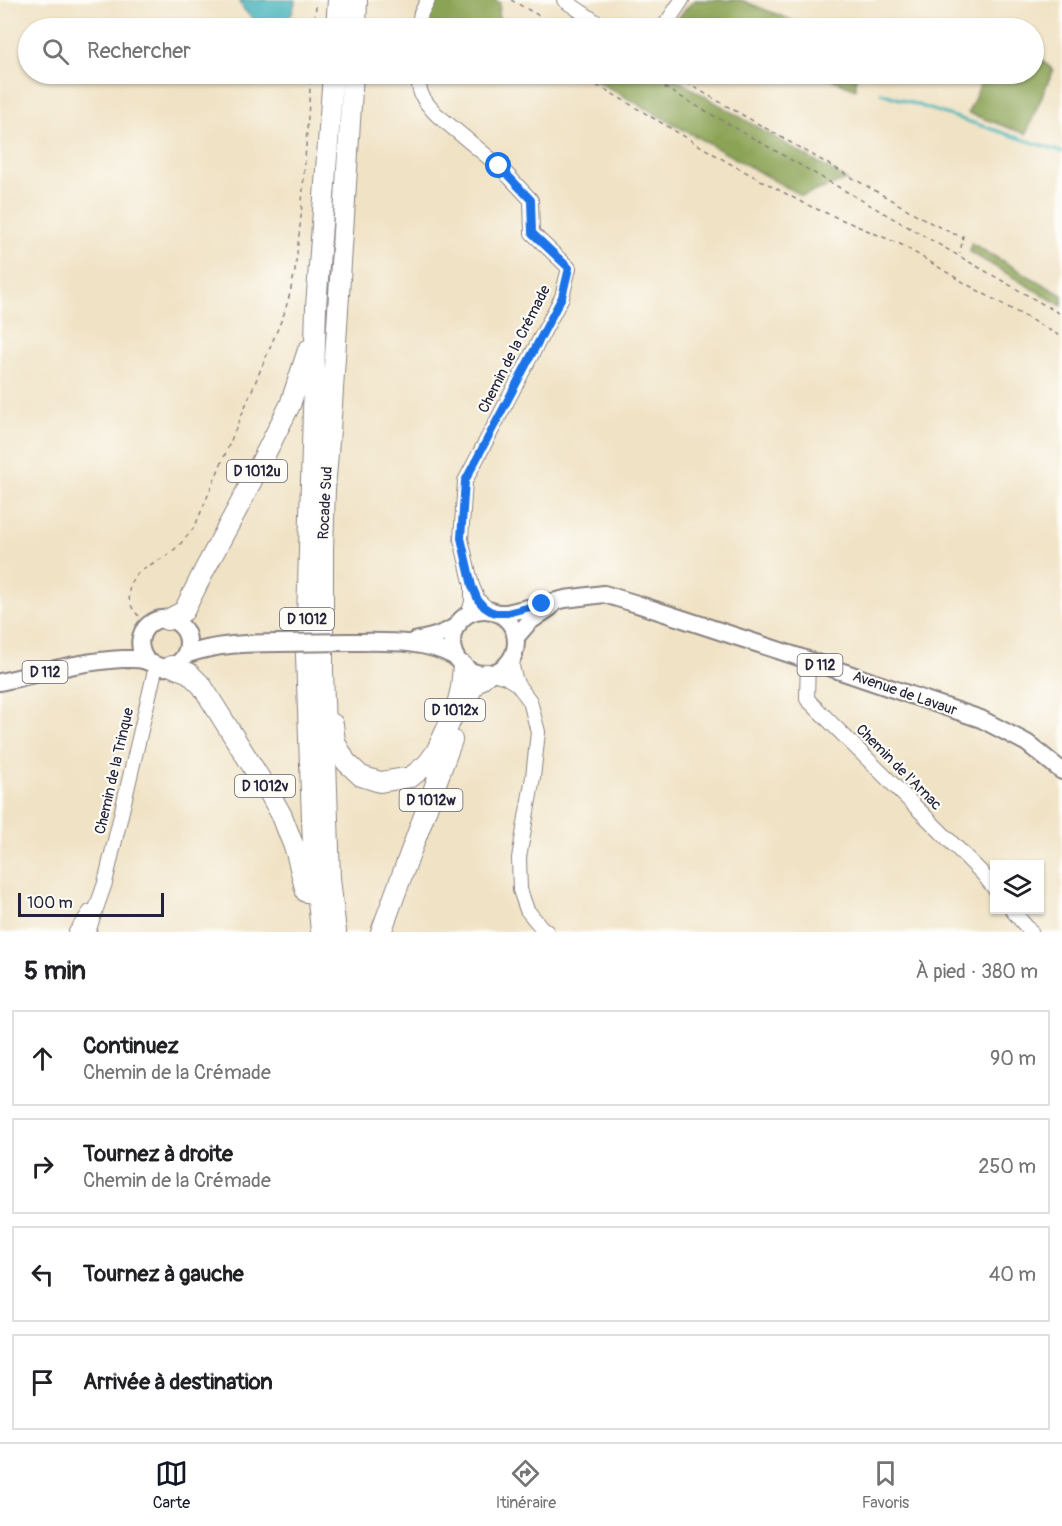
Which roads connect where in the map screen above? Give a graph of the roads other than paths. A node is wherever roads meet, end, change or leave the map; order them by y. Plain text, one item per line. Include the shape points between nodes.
1 (338, 0) edge
2 (357, 0) edge
3 (428, 0) edge
4 (564, 0) edge
5 (682, 0) edge
6 (337, 18) edge
7 (356, 18) edge
8 (420, 18) edge
9 (590, 18) edge
10 (671, 18) edge
11 (332, 84) edge
12 (352, 84) edge
13 (418, 84) edge
14 (316, 307) junction
15 (472, 586) junction
16 (565, 599) junction
17 (493, 612) junction
18 (463, 620) junction
19 (160, 627) junction
20 (404, 642) junction
21 (238, 644) junction
22 (515, 645) junction
23 (808, 660) junction
24 (460, 661) junction
25 (90, 662) junction
26 (165, 662) junction
27 (323, 671) junction
28 (490, 673) junction
29 (0, 682) edge
30 (517, 684) junction
31 (1062, 771) edge
32 (105, 883) junction
33 (990, 883) edge
34 (1016, 914) edge
35 (76, 932) edge
36 (88, 932) edge
37 (315, 932) edge
38 (321, 932) edge
39 (336, 932) edge
40 (381, 932) edge
41 (547, 932) edge
42 (1031, 932) edge

1 - 6 highway
2 - 7 highway
3 - 8 street
4 - 9 street
5 - 10 street
11 - 14 highway, Rocade Sud / D 1012
12 - 27 highway, Rocade Sud via 324,501
13 - 15 street, Chemin de la Crémade via 436,114 499,166 531,200 532,233 569,268 562,297 465,481 461,538
14 - 19 highway, D 1012u via 306,358 290,405 184,611
14 - 38 highway, Rocade Sud / D 1012 via 306,656 312,846
15 - 17 street via 478,600
15 - 18 street via 472,602
16 - 17 main road, D 112 via 507,613
16 - 22 main road, D 112 via 529,622
16 - 23 main road, Avenue de Lavaur / D 112 via 604,594
17 - 18 main road via 475,612
17 - 22 main road via 509,622
18 - 20 main road, D 112 via 437,636
18 - 24 main road via 453,640
19 - 21 main road, D 112
19 - 25 main road, D 112
19 - 26 main road via 140,649
19 - 26 main road via 188,639 187,650
20 - 21 main road, D 112, bridge
20 - 24 main road, D 112 via 439,649
21 - 26 main road, D 112 via 212,647
22 - 28 main road via 509,662
22 - 30 street via 512,666
23 - 31 main road, Avenue de Lavaur / D 112 via 981,719 1027,743
23 - 33 street, Chemin de l'Arnac via 807,699
24 - 27 highway, D 1012x via 461,688 456,709 436,752 411,777 380,782 361,776 346,762 335,742
24 - 28 main road via 470,670
25 - 26 main road, D 112
25 - 29 main road, D 112
26 - 32 street, Chemin de la Trinque
26 - 37 highway, D 1012v via 189,673 202,686 277,806 301,866
27 - 39 highway, Rocade Sud via 330,878
28 - 30 street
28 - 40 highway, D 1012w via 473,686 461,713
30 - 41 street via 530,701 538,732 519,858 520,890 527,910
32 - 35 street
32 - 36 street
34 - 42 street

